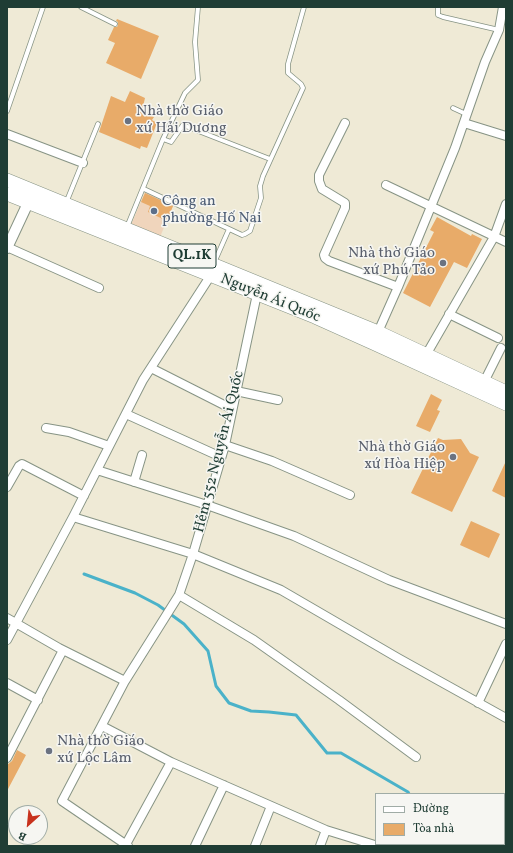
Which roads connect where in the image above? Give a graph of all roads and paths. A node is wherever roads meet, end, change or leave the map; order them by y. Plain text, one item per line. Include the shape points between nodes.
1 (43, 7) edge
2 (81, 7) edge
3 (198, 7) edge
4 (304, 7) edge
5 (438, 7) edge
6 (503, 7) edge
7 (115, 24) dead end
8 (502, 28) edge
9 (453, 108) dead end
10 (7, 111) edge
11 (466, 119) junction
12 (98, 124) dead end
13 (345, 124) dead end
14 (7, 134) edge
15 (506, 136) edge
16 (163, 139) junction
17 (270, 158) junction
18 (83, 162) junction
19 (7, 180) edge
20 (386, 185) dead end
21 (144, 189) junction
22 (7, 194) edge
23 (28, 203) junction
24 (66, 204) junction
25 (506, 204) edge
26 (432, 207) junction
27 (229, 229) junction
28 (126, 230) junction
29 (10, 235) edge
30 (494, 236) junction
31 (506, 242) edge
32 (7, 247) edge
33 (212, 270) junction
34 (398, 287) junction
35 (99, 288) dead end
36 (257, 294) junction
37 (449, 314) junction
38 (376, 337) junction
39 (498, 338) dead end
40 (501, 348) dead end
41 (426, 355) junction
42 (151, 368) junction
43 (484, 382) junction
44 (236, 391) junction
45 (506, 392) edge
46 (278, 400) dead end
47 (506, 404) edge
48 (232, 409) junction
49 (126, 414) junction
50 (46, 428) dead end
51 (225, 445) junction
52 (109, 446) junction
53 (142, 455) dead end
54 (221, 457) junction
55 (97, 470) junction
56 (134, 482) junction
57 (7, 486) edge
58 (350, 495) dead end
59 (84, 496) junction
60 (207, 505) junction
61 (73, 517) junction
62 (193, 554) junction
63 (179, 595) junction
64 (7, 618) edge
65 (16, 623) junction
66 (506, 624) edge
67 (7, 640) edge
68 (506, 644) edge
69 (63, 650) junction
70 (125, 681) junction
71 (7, 683) edge
72 (38, 700) junction
73 (478, 703) junction
74 (506, 718) edge
75 (102, 726) junction
76 (9, 748) edge
77 (7, 758) edge
78 (416, 758) dead end
79 (172, 762) junction
80 (224, 785) junction
81 (271, 806) junction
82 (326, 830) junction
83 (374, 845) edge
84 (126, 846) edge
85 (195, 846) edge
86 (255, 846) edge
87 (320, 846) edge

1 - 10 lane
2 - 7 lane
3 - 16 lane via 195,42 198,80 185,94
4 - 17 lane via 288,64 288,73 303,88
5 - 8 lane via 438,15 443,17
6 - 8 street
8 - 11 street via 485,62
9 - 11 lane
11 - 15 street
11 - 26 street
12 - 18 lane
13 - 34 street via 319,175 322,189 345,203 324,255 329,262
14 - 18 street
16 - 17 lane via 171,142 183,125
16 - 21 lane
17 - 27 lane via 262,176 261,198 250,231 242,235
18 - 24 lane
19 - 24 main road, Nguyễn Ái Quốc / QL.1K
20 - 26 street
21 - 27 lane
21 - 28 lane
22 - 23 main road, Nguyễn Ái Quốc / QL.1K
23 - 29 street
23 - 33 main road, Nguyễn Ái Quốc / QL.1K
24 - 28 main road, Nguyễn Ái Quốc / QL.1K
25 - 30 street
26 - 30 street
26 - 34 street
27 - 33 lane
28 - 33 main road, Nguyễn Ái Quốc / QL.1K
29 - 32 street
30 - 31 street
30 - 37 street
32 - 35 street
33 - 36 main road, Nguyễn Ái Quốc / QL.1K
33 - 38 main road, Nguyễn Ái Quốc / QL.1K
33 - 42 street
34 - 38 street
36 - 38 main road, Nguyễn Ái Quốc / QL.1K via 315,318
36 - 44 street, Hẻm 552 Nguyễn Ái Quốc
37 - 39 street
37 - 41 street
38 - 41 main road, QL.1K via 392,339
38 - 47 main road, Nguyễn Ái Quốc / QL.1K
40 - 43 street
41 - 43 main road, QL.1K
42 - 48 street
42 - 49 street
43 - 45 main road, QL.1K
44 - 46 street
44 - 48 street, Hẻm 552 Nguyễn Ái Quốc
48 - 51 street, Hẻm 552 Nguyễn Ái Quốc
49 - 52 street
49 - 54 street
50 - 52 street via 69,432
51 - 54 street, Hẻm 552 Nguyễn Ái Quốc
51 - 58 street via 272,461
52 - 55 street
53 - 56 street
54 - 60 street, Hẻm 552 Nguyễn Ái Quốc
55 - 56 street
55 - 59 street
56 - 60 street
57 - 59 street via 22,464
59 - 61 street
60 - 62 street, Hẻm 552 Nguyễn Ái Quốc
60 - 66 street via 294,536 389,580
61 - 62 street
61 - 65 street
62 - 63 street, Hẻm 552 Nguyễn Ái Quốc
62 - 73 street via 281,590
63 - 70 street, Hẻm 552 Nguyễn Ái Quốc
63 - 78 street via 254,640
64 - 65 street
65 - 67 street
65 - 69 street
68 - 73 street
69 - 70 street
69 - 72 street
70 - 75 street, Hẻm 552 Nguyễn Ái Quốc
71 - 72 street
72 - 76 street
73 - 74 street
75 - 79 street
75 - 84 street, Hẻm 552 Nguyễn Ái Quốc via 62,801
76 - 77 street
79 - 80 street
79 - 84 street
80 - 81 street
80 - 85 street
81 - 82 street
81 - 86 street
82 - 83 street
82 - 87 street

